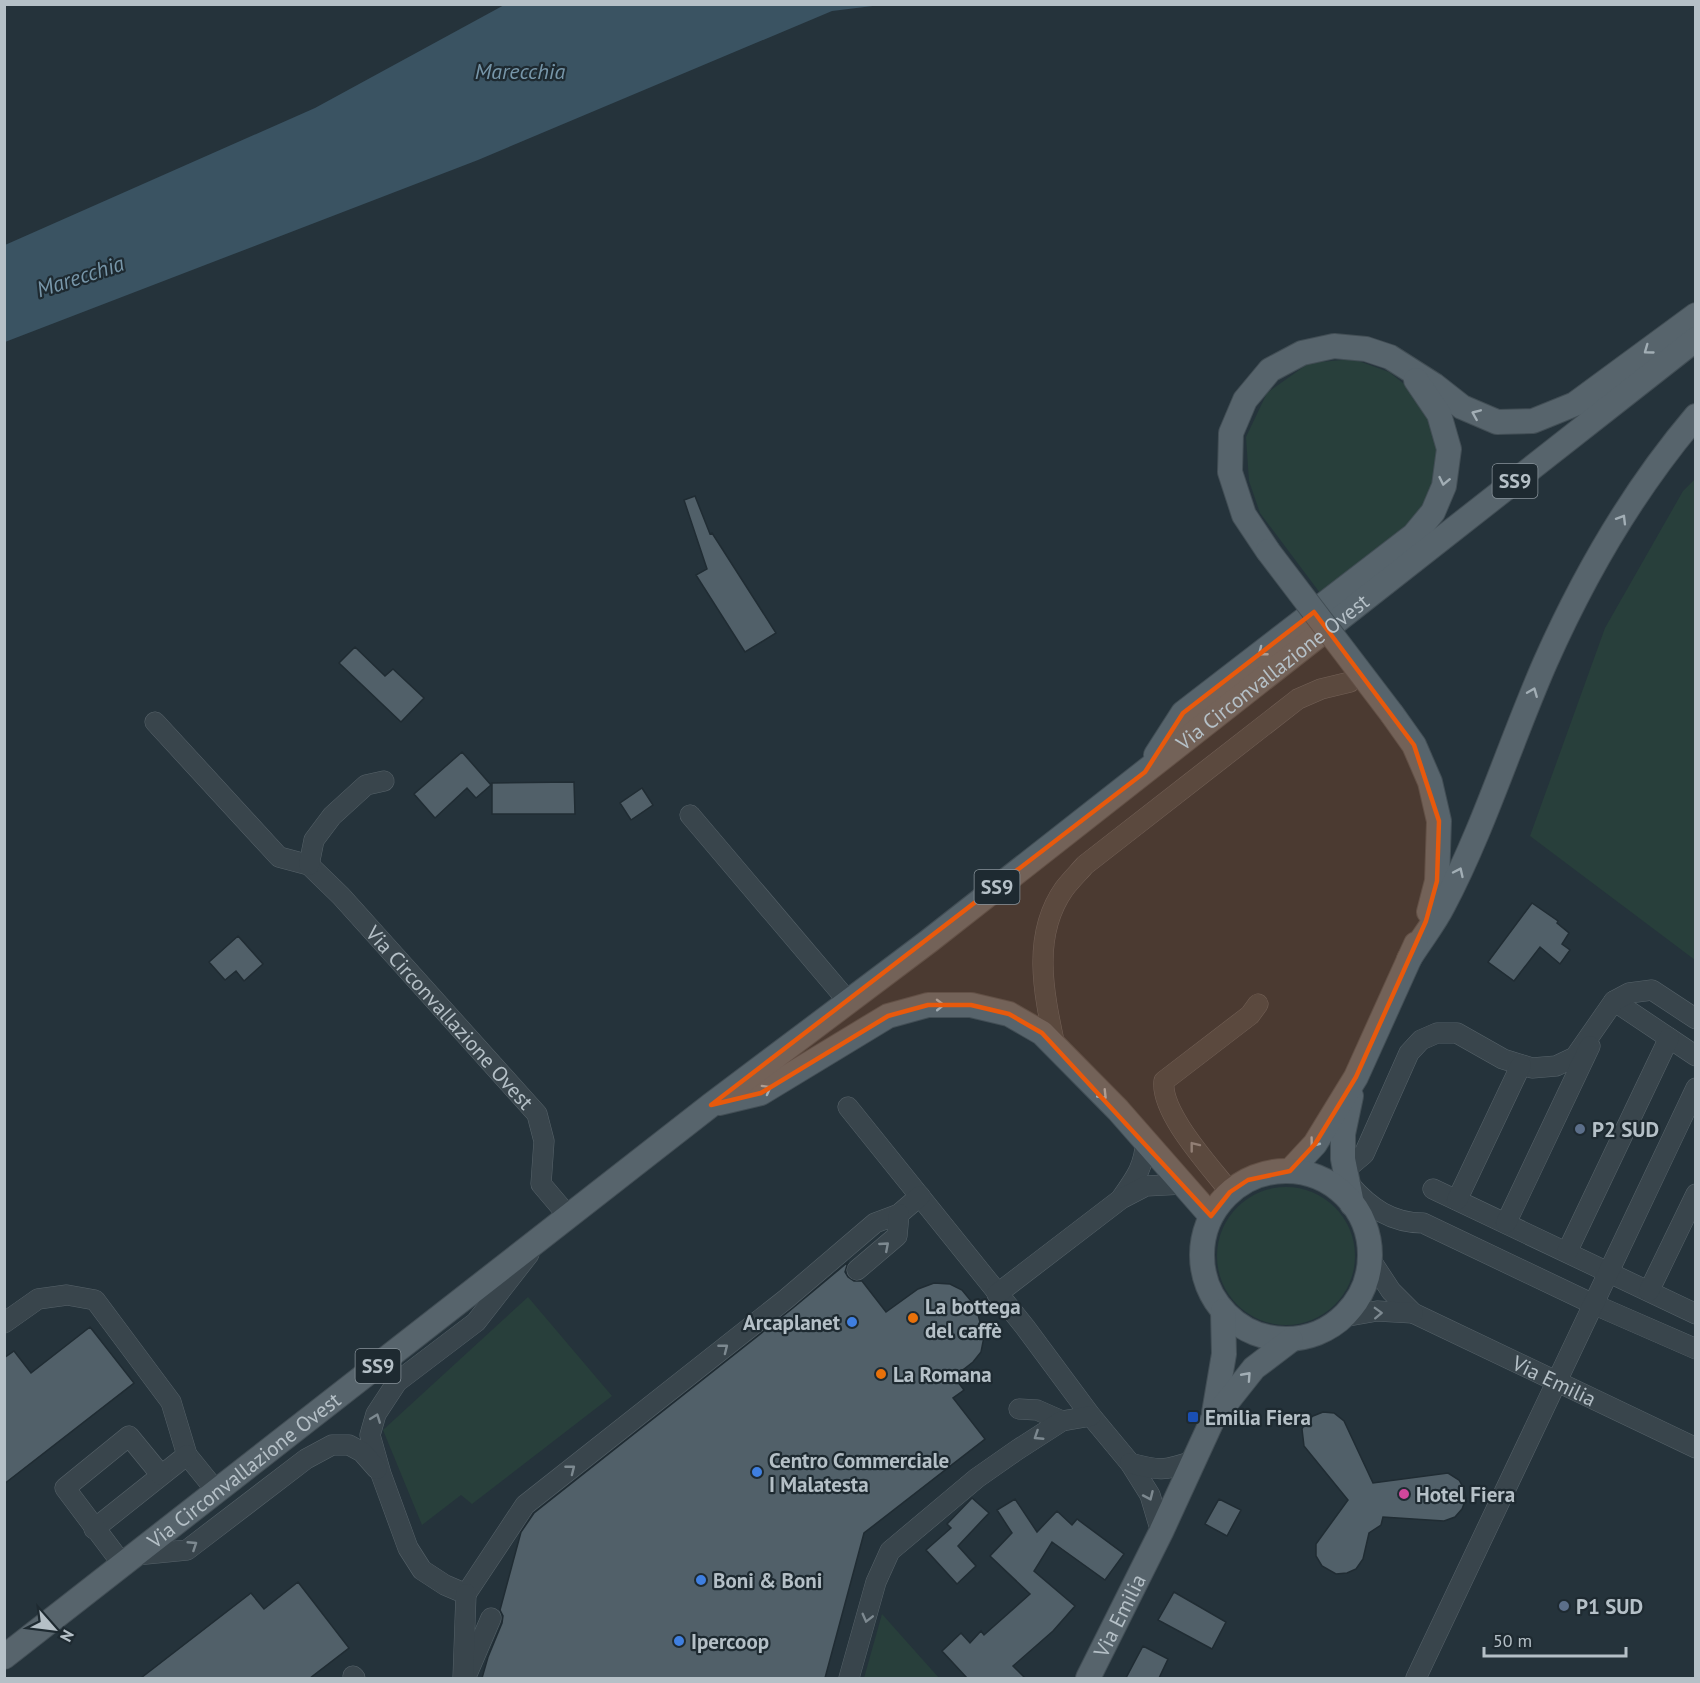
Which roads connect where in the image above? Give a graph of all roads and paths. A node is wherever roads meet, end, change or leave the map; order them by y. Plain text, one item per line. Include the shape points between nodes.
1 (1695, 315) edge
2 (1695, 339) edge
3 (1410, 371) junction
4 (1695, 416) edge
5 (1350, 682) dead end
6 (154, 722) dead end
7 (1145, 772) junction
8 (384, 781) dead end
9 (690, 815) dead end
10 (309, 865) junction
11 (1409, 959) junction
12 (847, 1000) junction
13 (1258, 1004) dead end
14 (1609, 1009) junction
15 (1695, 1019) edge
16 (1669, 1038) junction
17 (1055, 1046) junction
18 (1695, 1056) edge
19 (1521, 1065) junction
20 (1356, 1077) junction
21 (1695, 1088) edge
22 (711, 1105) junction
23 (849, 1107) dead end
24 (1146, 1140) junction
25 (1290, 1171) junction
26 (1184, 1184) junction
27 (1349, 1186) junction
28 (1433, 1189) dead end
29 (1230, 1192) junction
30 (1695, 1194) edge
31 (920, 1196) junction
32 (1120, 1199) junction
33 (1457, 1200) junction
34 (899, 1214) junction
35 (1211, 1216) junction
36 (568, 1217) junction
37 (1506, 1223) junction
38 (540, 1240) junction
39 (1567, 1252) junction
40 (1370, 1259) junction
41 (857, 1269) dead end
42 (1608, 1272) junction
43 (1649, 1291) junction
44 (997, 1293) junction
45 (1593, 1304) junction
46 (1223, 1311) junction
47 (1413, 1313) junction
48 (1695, 1314) edge
49 (1343, 1317) junction
50 (4, 1323) edge
51 (1291, 1340) junction
52 (1695, 1349) edge
53 (1556, 1381) junction
54 (1019, 1409) dead end
55 (1091, 1416) junction
56 (1062, 1421) junction
57 (1212, 1421) junction
58 (1695, 1448) edge
59 (187, 1455) junction
60 (1193, 1461) junction
61 (1130, 1463) junction
62 (381, 1474) junction
63 (161, 1475) junction
64 (217, 1492) junction
65 (94, 1528) junction
66 (1161, 1532) junction
67 (890, 1551) junction
68 (130, 1560) junction
69 (863, 1582) dead end
70 (466, 1594) junction
71 (491, 1618) dead end
72 (4, 1657) edge
73 (464, 1678) edge
74 (849, 1678) edge
75 (1088, 1678) edge
76 (1416, 1678) edge

1 -> 3 main road via 1575,404 1533,421 1497,422 1462,407
2 - 7 main road, Via Circonvallazione Ovest / SS9
3 -> 7 main road via 1439,414 1449,449 1444,486 1432,512 1414,535 1184,713
3 - 11 main road, bridge via 1390,357 1366,349 1334,346 1302,353 1270,370 1245,400 1231,433 1230,472 1244,515 1414,745 1430,782 1439,821 1437,881 1426,921
11 -> 4 main road via 1443,907 1467,856 1545,662 1587,577 1633,501
5 - 17 street via 1298,699 1085,865 1063,890 1050,916 1042,957 1044,993
6 - 10 street, Via Circonvallazione Ovest via 279,857
7 - 12 main road, Via Circonvallazione Ovest / SS9
8 - 10 street via 366,785 332,816 314,840
9 - 12 street
10 - 36 street, Via Circonvallazione Ovest via 537,1114 544,1141 541,1184
11 - 20 main road
12 - 22 main road, Via Circonvallazione Ovest / SS9
29 -> 13 street via 1179,1127 1163,1089 1164,1081 1250,1015
14 - 15 street via 1629,993 1652,990
14 - 16 street
14 - 19 street via 1575,1057 1556,1066
14 - 37 street
16 - 18 street
16 - 39 street
22 -> 17 main road via 761,1093 888,1016 928,1005 971,1005 1009,1014 1042,1033
17 -> 24 main road
19 - 27 street via 1457,1033 1437,1033 1421,1040 1409,1053
19 - 33 street
20 -> 25 main road via 1315,1144
20 - 27 main road via 1343,1134
21 - 42 street
22 - 36 main road, Via Circonvallazione Ovest / SS9
23 - 31 street
24 - 26 main road
24 - 32 street via 1140,1171
25 - 27 main road via 1314,1176 1335,1188
25 - 29 main road via 1248,1180
26 - 32 street via 1146,1186
26 - 35 main road
27 - 40 main road via 1366,1230
27 - 45 street via 1386,1216 1423,1223
28 - 33 street
29 - 35 main road
30 - 43 street
31 - 34 street
31 - 44 street
32 - 44 street
33 - 37 street
41 -> 34 street via 897,1236
70 -> 34 street via 525,1505 786,1299 875,1223
35 - 46 main road via 1203,1240 1202,1266 1209,1290
36 - 38 main road, Via Circonvallazione Ovest / SS9
37 - 39 street
62 -> 38 street via 370,1435 376,1414 397,1382 476,1322
38 - 64 main road, Via Circonvallazione Ovest / SS9
39 - 42 street
40 - 47 street, Via Emilia via 1391,1291
40 - 49 main road via 1357,1300
42 - 43 street
42 - 45 street
43 - 48 street
44 - 55 street
45 - 52 street
45 - 53 street
46 - 51 main road via 1242,1328 1266,1337
46 - 57 main road, Via Emilia via 1224,1354
49 -> 47 street, Via Emilia via 1377,1311
47 - 53 street, Via Emilia
49 - 51 main road via 1319,1333
50 - 59 street via 38,1299 67,1295 94,1300 171,1402
57 -> 51 main road, Via Emilia via 1254,1368
53 - 58 street, Via Emilia
53 - 76 street
54 - 56 street via 1037,1410
55 - 56 street
55 - 61 street
56 -> 67 street via 977,1478
57 - 60 main road, Via Emilia
59 - 63 street
59 - 64 street
60 - 61 street via 1155,1470
60 - 66 main road, Via Emilia
61 -> 66 street via 1150,1496
68 -> 62 street via 187,1550 306,1459 332,1445 349,1445 362,1452
62 - 70 street via 408,1548 422,1570
63 - 65 street
63 - 65 street via 129,1436 65,1488
64 - 68 main road, Via Circonvallazione Ovest / SS9
65 - 68 street
66 - 75 main road, Via Emilia
67 - 69 street
67 -> 74 street via 876,1582
68 - 72 main road, Via Circonvallazione Ovest / SS9
70 - 73 street
71 - 73 street

